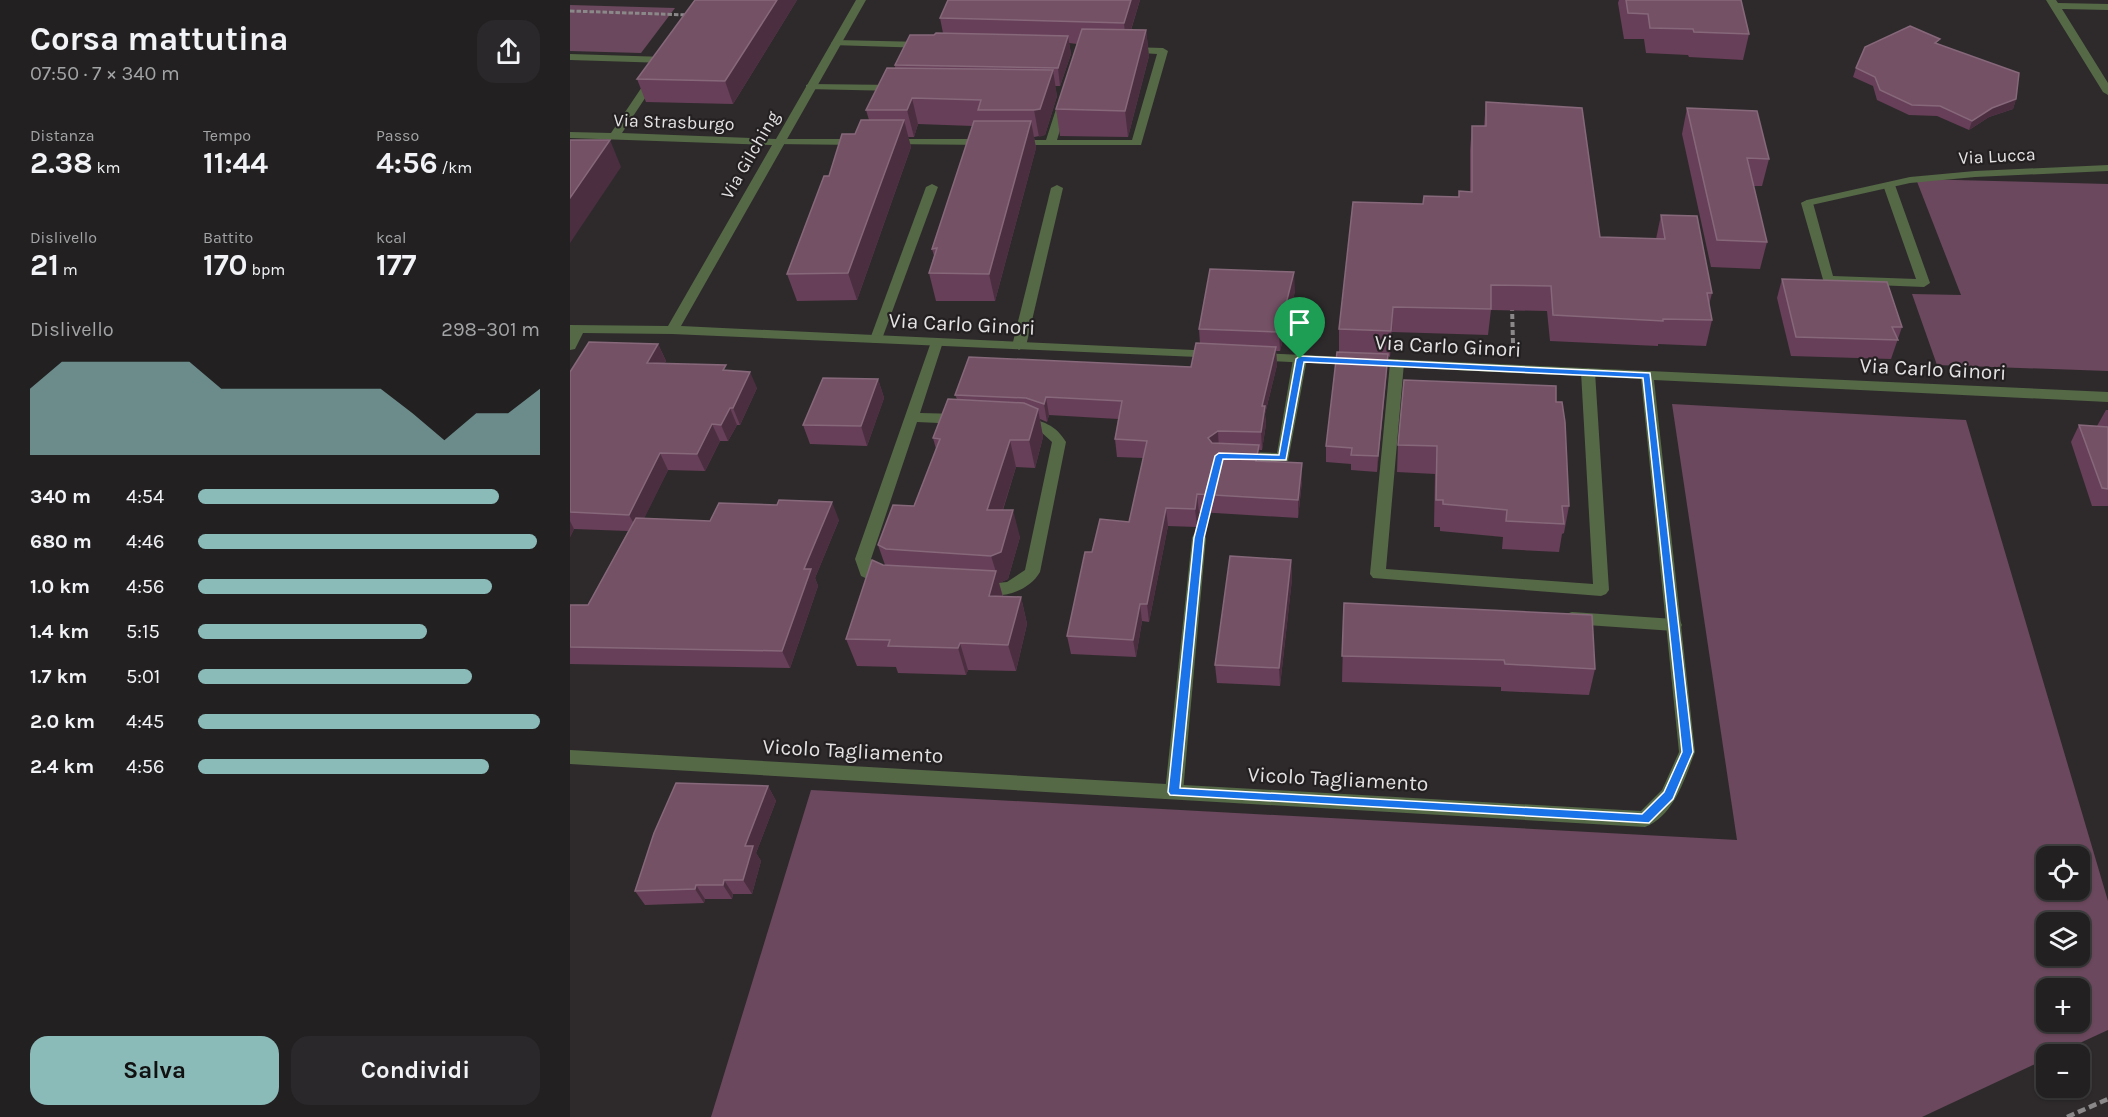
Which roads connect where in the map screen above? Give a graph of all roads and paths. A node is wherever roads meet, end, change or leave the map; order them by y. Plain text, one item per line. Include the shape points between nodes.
1 (861, 0) edge
2 (2052, 3) edge
3 (2108, 7) edge
4 (570, 12) edge
5 (697, 15) joint
6 (836, 43) junction
7 (940, 45) edge
8 (1116, 50) edge
9 (570, 57) edge
10 (666, 60) junction
11 (810, 87) junction
12 (903, 88) edge
13 (1055, 91) dead end
14 (2108, 92) edge
15 (570, 135) edge
16 (615, 136) junction
17 (777, 142) junction
18 (1050, 143) junction
19 (2108, 168) edge
20 (1889, 185) junction
21 (932, 187) dead end
22 (1057, 188) dead end
23 (1512, 306) edge
24 (574, 329) edge
25 (672, 330) junction
26 (876, 339) junction
27 (937, 342) junction
28 (570, 346) edge
29 (1019, 346) junction
30 (1300, 359) junction
31 (1397, 363) junction
32 (1513, 369) junction
33 (1588, 372) junction
34 (1647, 375) junction
35 (2108, 397) edge
36 (911, 417) junction
37 (971, 420) edge
38 (1006, 422) edge
39 (1230, 456) edge
40 (1199, 538) dead end
41 (904, 585) edge
42 (964, 588) edge
43 (1553, 617) edge
44 (1674, 625) junction
45 (570, 757) edge
46 (1174, 792) junction
47 (2108, 1099) edge
48 (2067, 1117) edge

1 - 6 street, Via Gilching
2 - 3 street
2 - 14 street
4 - 5 path
5 - 10 street
6 - 7 street
6 - 11 street, Via Gilching
8 - 18 street, Via Strasburgo via 1163,51 1137,143
9 - 10 street
10 - 16 street
11 - 12 street
11 - 17 street, Via Gilching
13 - 18 street via 1066,91
15 - 16 street, Via Strasburgo
16 - 17 street, Via Strasburgo
17 - 18 street, Via Strasburgo
17 - 25 street, Via Gilching
19 - 20 street, Via Lucca via 1975,174
20 - 20 street, Via Lucca via 1924,283 1828,280 1807,203
21 - 26 street
22 - 29 street
23 - 32 path
24 - 25 street, Via Carlo Ginori
24 - 28 street
25 - 26 street, Via Carlo Ginori
26 - 27 street, Via Carlo Ginori
27 - 29 street, Via Carlo Ginori
27 - 36 street
29 - 30 street, Via Carlo Ginori
30 - 31 street, Via Carlo Ginori
30 - 39 street via 1283,458
31 - 32 street, Via Carlo Ginori
31 - 33 street via 1378,574 1601,590
32 - 33 street, Via Carlo Ginori
33 - 34 street, Via Carlo Ginori
34 - 35 street, Via Carlo Ginori
34 - 44 street, Vicolo Tagliamento
36 - 37 street
36 - 41 street via 863,559 866,572
38 - 42 street via 1046,427 1059,442 1032,572 1024,582 1000,591
40 - 46 street
43 - 44 street
44 - 46 street, Vicolo Tagliamento via 1687,752 1669,795 1645,819
45 - 46 street, Vicolo Tagliamento
47 - 48 path

